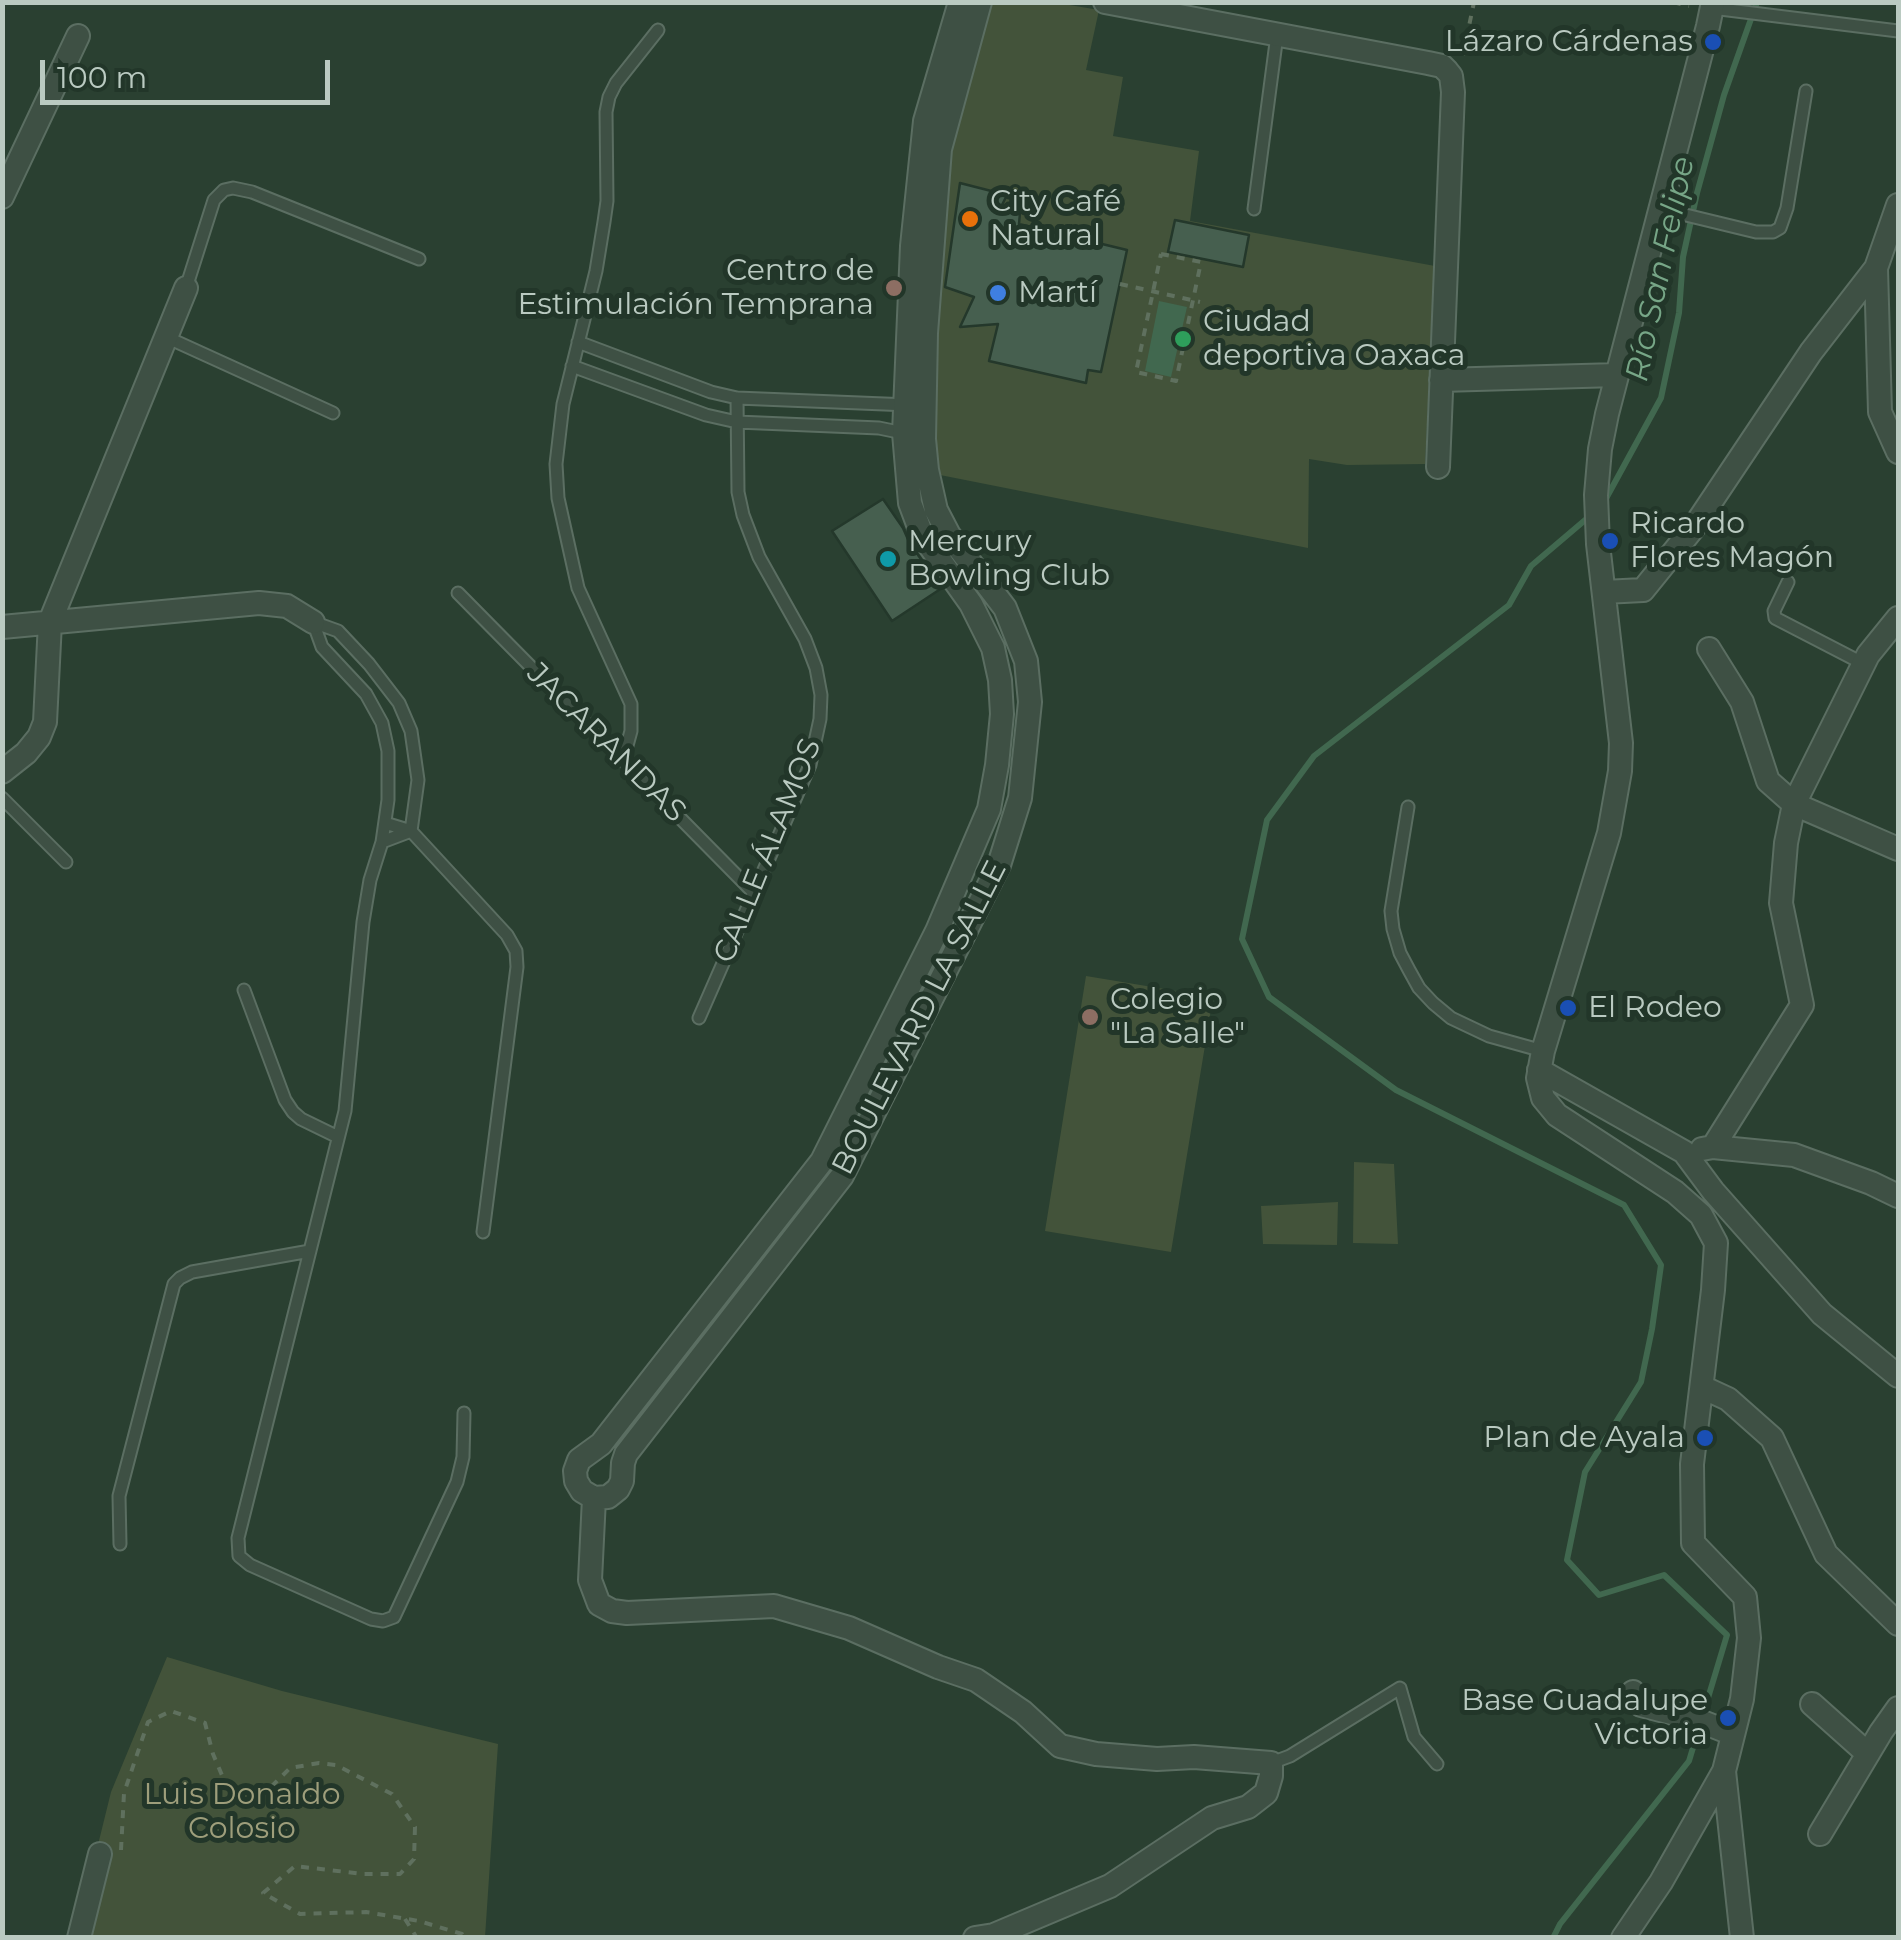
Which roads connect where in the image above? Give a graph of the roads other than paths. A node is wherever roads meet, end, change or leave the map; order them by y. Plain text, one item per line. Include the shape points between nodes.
1 (960, 2) edge
2 (980, 2) edge
3 (1105, 2) edge
4 (1809, 2) edge
5 (1710, 6) edge
6 (1811, 20) junction
7 (658, 30) dead end
8 (1898, 31) edge
9 (1277, 34) junction
10 (78, 36) dead end
11 (1806, 92) dead end
12 (2, 197) edge
13 (1898, 205) edge
14 (1254, 209) dead end
15 (1668, 210) junction
16 (420, 259) dead end
17 (1876, 268) junction
18 (186, 288) joint
19 (166, 336) junction
20 (578, 342) junction
21 (572, 366) junction
22 (1617, 374) junction
23 (1441, 380) junction
24 (737, 398) junction
25 (914, 405) junction
26 (333, 413) dead end
27 (737, 422) junction
28 (914, 436) junction
29 (1898, 452) edge
30 (1438, 467) dead end
31 (1788, 582) dead end
32 (1604, 592) junction
33 (458, 593) dead end
34 (1898, 618) edge
35 (50, 622) junction
36 (313, 622) junction
37 (2, 627) edge
38 (1710, 650) dead end
39 (1864, 664) junction
40 (623, 760) junction
41 (2, 772) edge
42 (2, 798) edge
43 (1794, 804) junction
44 (1408, 807) dead end
45 (386, 823) junction
46 (410, 831) junction
47 (382, 842) junction
48 (1898, 848) edge
49 (66, 862) dead end
50 (754, 893) junction
51 (244, 990) dead end
52 (699, 1018) dead end
53 (1541, 1061) junction
54 (338, 1136) junction
55 (1712, 1147) junction
56 (1684, 1152) junction
57 (1898, 1196) edge
58 (483, 1232) dead end
59 (310, 1251) junction
60 (1898, 1376) edge
61 (1702, 1387) junction
62 (464, 1413) dead end
63 (594, 1498) junction
64 (120, 1544) dead end
65 (1898, 1624) edge
66 (1632, 1692) dead end
67 (1812, 1704) dead end
68 (1898, 1708) edge
69 (1727, 1732) junction
70 (1868, 1754) junction
71 (1271, 1763) junction
72 (1437, 1764) dead end
73 (1724, 1771) junction
74 (1820, 1834) dead end
75 (111, 1858) road end
76 (79, 1938) edge
77 (975, 1938) edge
78 (1623, 1938) edge
79 (1742, 1938) edge

1 - 25 street, BOULEVARD LA SALLE via 926,121 912,246
2 - 25 street, BOULEVARD LA SALLE via 940,150
3 - 9 street
4 - 6 lane
5 - 6 lane
5 - 15 street
6 - 8 lane
7 - 20 lane via 609,97 607,201
9 - 14 lane
9 - 23 street via 1436,64 1450,76
10 - 12 street
11 - 15 lane via 1780,228 1766,234
13 - 17 street
15 - 22 street
16 - 18 lane via 232,188 214,200
17 - 29 street via 1880,412
17 - 32 street via 1643,590
18 - 19 street
19 - 26 lane
19 - 35 street
20 - 21 lane
20 - 24 lane
21 - 27 lane
21 - 40 lane via 558,434 558,498 578,588 631,704
22 - 23 street
22 - 32 street via 1596,495
23 - 30 street
24 - 25 lane
24 - 27 lane, CALLE ÁLAMOS
25 - 28 street, BOULEVARD LA SALLE
27 - 28 lane via 879,428
27 - 50 lane, CALLE ÁLAMOS via 743,515 805,639 821,695 810,765
28 - 63 street, BOULEVARD LA SALLE via 910,503 922,535 971,604 1000,680 989,810 937,930 816,1170 601,1444 580,1460 576,1482
28 - 63 street, BOULEVARD LA SALLE via 936,510 1006,608 1026,661 1030,702 1020,798 999,864 842,1176 626,1454 618,1489
31 - 39 lane via 1775,618
32 - 53 street via 1621,743 1618,786
33 - 40 lane, JACARANDAS
34 - 39 street
35 - 36 street via 259,603 286,606
35 - 37 street
35 - 41 street via 45,722 26,753
36 - 45 lane via 322,646 366,694 382,723
36 - 46 lane via 338,631 399,704 417,764
38 - 43 street via 1742,702 1768,781
39 - 43 street
40 - 50 lane, JACARANDAS
42 - 49 lane
43 - 48 street
43 - 55 street via 1781,902 1802,1005
44 - 53 lane via 1391,911 1400,953 1419,988 1451,1018
45 - 46 lane
45 - 47 lane
46 - 47 lane
46 - 58 lane via 507,935 517,958
47 - 54 lane via 366,900
50 - 52 lane, CALLE ÁLAMOS
51 - 54 lane via 285,1100 301,1119
53 - 56 street
53 - 61 street via 1539,1088 1557,1115 1675,1192 1701,1215 1716,1243
54 - 59 lane
55 - 56 street
55 - 57 street via 1794,1156
56 - 60 street via 1822,1314
59 - 62 lane via 238,1538 239,1556 371,1619 394,1617 457,1482
59 - 64 lane via 192,1272 174,1284 123,1479
61 - 65 street via 1772,1438 1826,1554
61 - 69 street via 1692,1464 1692,1543 1745,1597 1749,1638 1742,1698
63 - 71 street, BOULEVARD LA SALLE via 590,1580 600,1604 612,1611 774,1606 850,1628 976,1680 1060,1746 1157,1759
66 - 69 street via 1641,1704
67 - 70 street
68 - 70 street
69 - 73 street
70 - 74 street
71 - 72 lane via 1400,1688 1414,1736
71 - 77 street via 1266,1793 1248,1807 1212,1818 1110,1886
73 - 78 street
73 - 79 street
75 - 76 street

